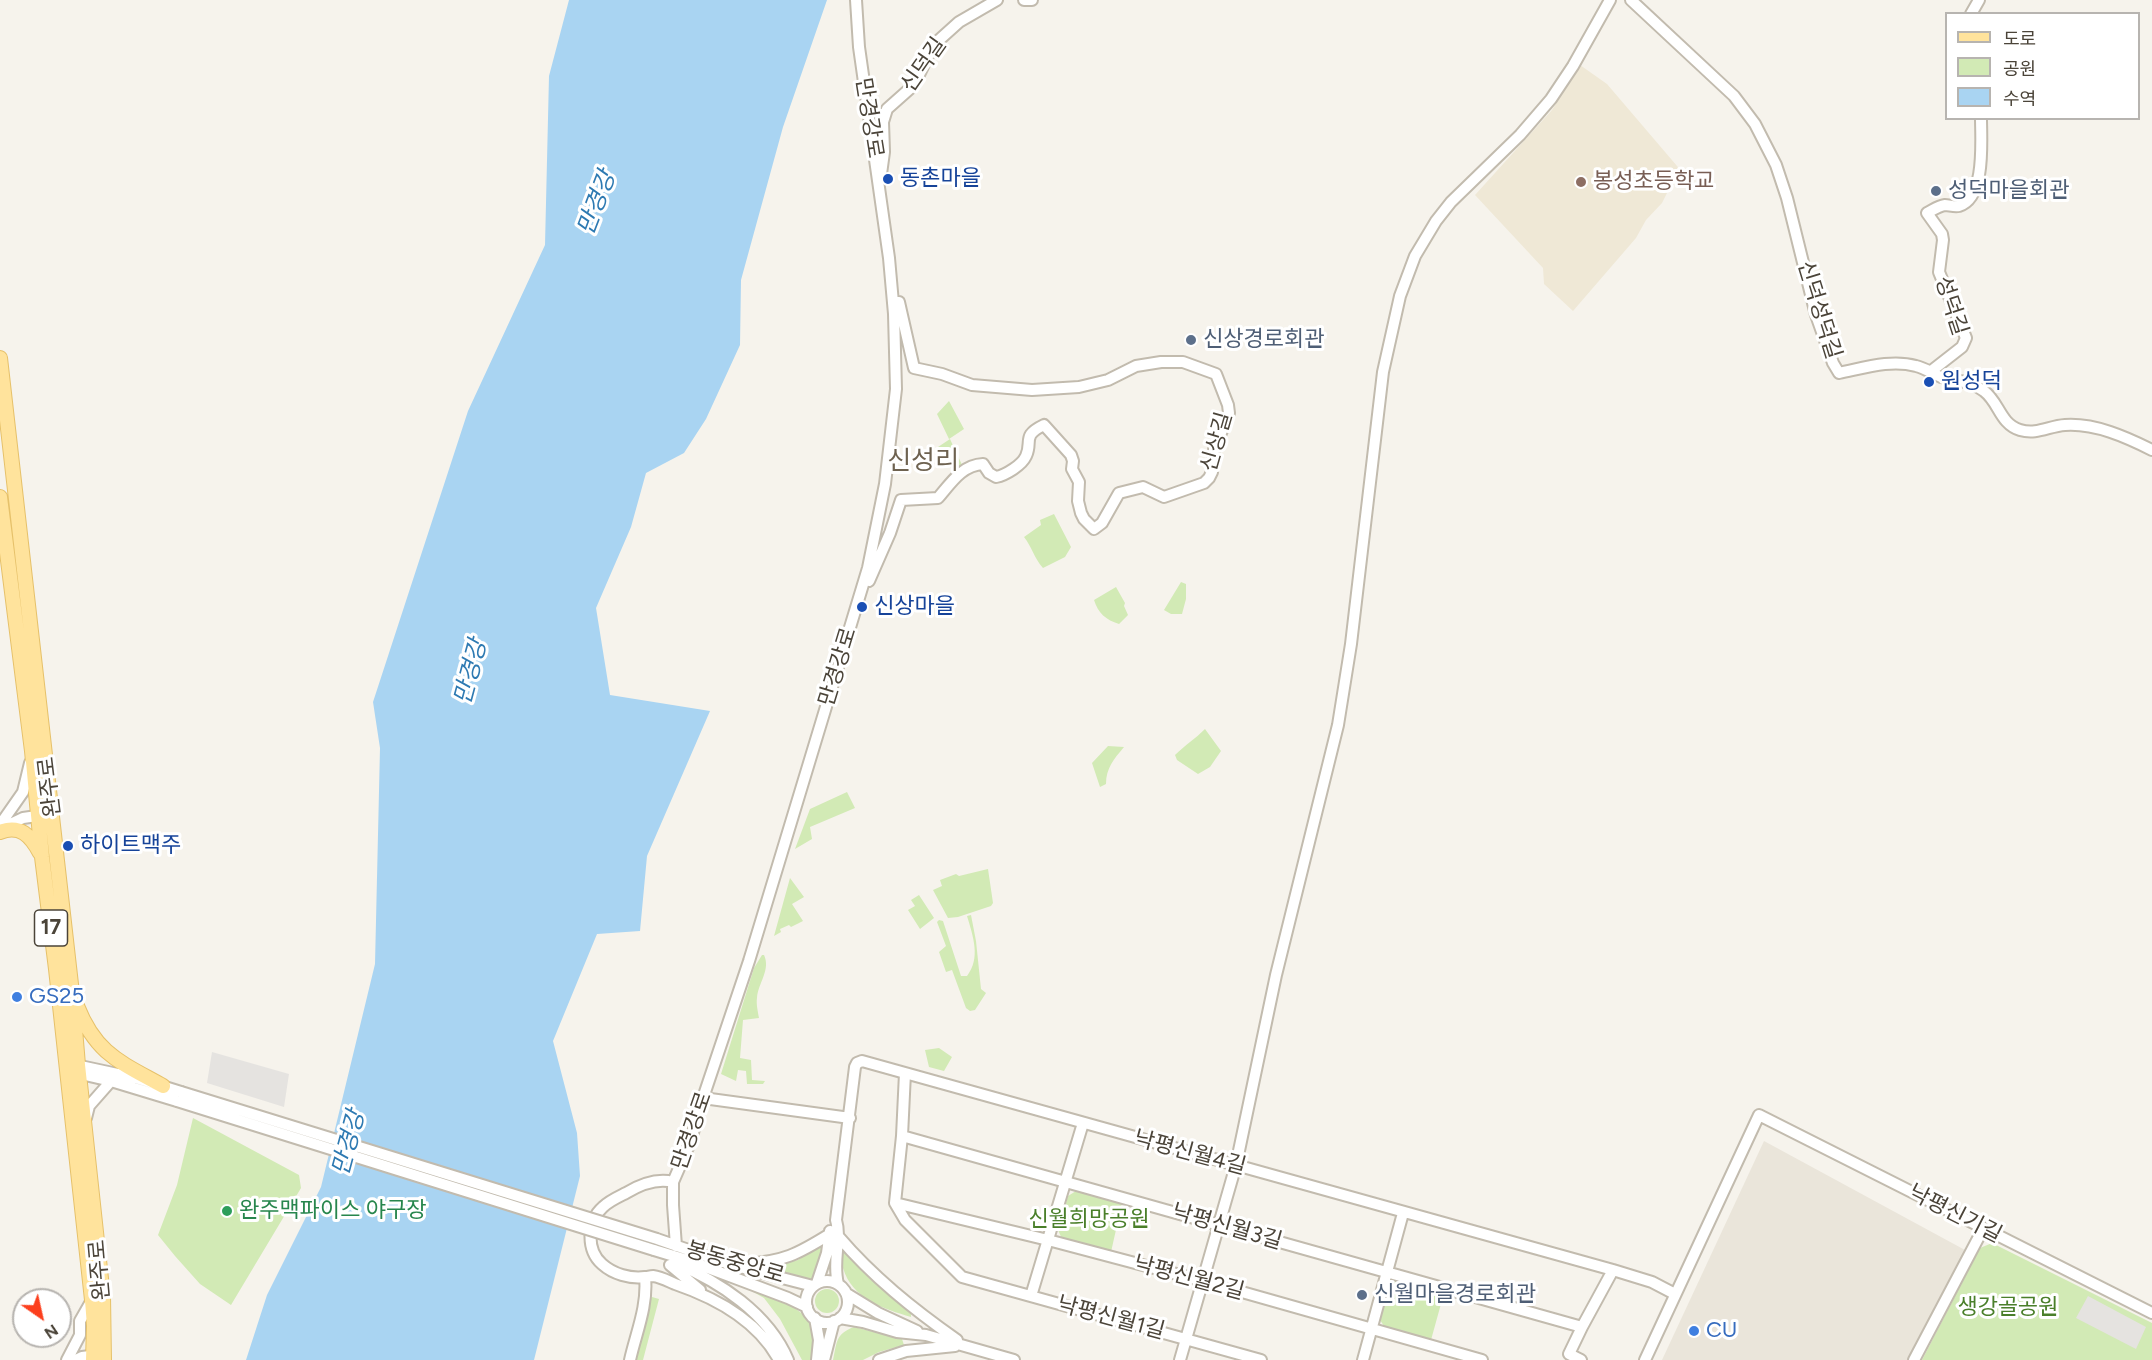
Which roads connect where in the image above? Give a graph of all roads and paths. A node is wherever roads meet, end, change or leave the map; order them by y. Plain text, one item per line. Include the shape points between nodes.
1 (856, 0) edge
2 (997, 0) edge
3 (1024, 0) edge
4 (1032, 0) edge
5 (1610, 0) edge
6 (1631, 0) edge
7 (1982, 120) edge
8 (880, 186) junction
9 (889, 258) junction
10 (0, 358) edge
11 (1930, 372) junction
12 (2152, 450) edge
13 (0, 497) edge
14 (857, 603) junction
15 (32, 751) junction
16 (53, 813) junction
17 (38, 815) junction
18 (0, 829) edge
19 (42, 857) junction
20 (72, 993) junction
21 (72, 1068) junction
22 (905, 1073) junction
23 (111, 1081) junction
24 (163, 1086) junction
25 (179, 1096) junction
26 (703, 1098) junction
27 (850, 1118) junction
28 (85, 1121) junction
29 (1083, 1123) junction
30 (902, 1136) junction
31 (1236, 1165) junction
32 (674, 1182) junction
33 (1065, 1182) junction
34 (895, 1203) junction
35 (1403, 1213) junction
36 (1219, 1225) junction
37 (1983, 1229) junction
38 (834, 1235) junction
39 (1048, 1240) junction
40 (667, 1255) junction
41 (732, 1265) junction
42 (1613, 1270) junction
43 (1387, 1272) junction
44 (648, 1277) junction
45 (1203, 1281) junction
46 (838, 1284) junction
47 (815, 1285) junction
48 (847, 1294) junction
49 (1675, 1294) junction
50 (1031, 1296) junction
51 (708, 1298) junction
52 (92, 1300) junction
53 (807, 1307) junction
54 (2152, 1313) edge
55 (815, 1318) junction
56 (837, 1320) junction
57 (1582, 1327) junction
58 (1371, 1329) junction
59 (926, 1335) junction
60 (1186, 1338) junction
61 (965, 1346) junction
62 (98, 1357) edge
63 (1568, 1357) edge
64 (67, 1360) edge
65 (76, 1360) edge
66 (630, 1360) edge
67 (780, 1360) edge
68 (788, 1360) edge
69 (818, 1360) edge
70 (824, 1360) edge
71 (879, 1360) edge
72 (1014, 1360) edge
73 (1180, 1360) edge
74 (1261, 1360) edge
75 (1363, 1360) edge
76 (1482, 1360) edge
77 (1581, 1360) edge
78 (1645, 1360) edge
79 (1914, 1360) edge

1 - 8 street, 만경강로 via 859,47
2 - 8 street, 신덕길 via 959,22 939,40 914,85 887,109
3 - 4 street
5 - 31 street via 1551,99 1451,202 1430,229 1400,296 1383,372 1338,725 1276,975
6 - 11 street, 신덕성덕길 via 1734,96 1755,124 1776,165 1816,315 1839,373 1888,364 1917,366
7 - 11 street, 성덕길 via 1980,170 1970,198 1959,206 1943,205 1927,213 1942,234 1939,272 1966,338 1962,347
8 - 9 street, 만경강로
9 - 14 street, 만경강로 via 896,367 892,435 879,516
9 - 14 street, 신상길 via 914,368 972,386 1047,390 1108,380 1136,366 1183,362 1216,374 1229,413 1214,450 1212,472 1204,483 1164,497 1143,487 1119,493 1102,523 1094,529 1081,513 1079,482 1072,469 1071,455 1044,426 1038,428 1027,443 1025,459 1004,476 996,477 983,464 976,464 956,476 939,498 901,500 883,550
10 - 16 main road, 완주로 / 17
11 - 12 street, 신덕성덕길 via 1965,381 1985,392 2008,424 2017,429 2035,432 2064,425 2101,429
13 - 15 main road, 완주로 / 17
14 - 26 street, 만경강로 via 749,961
15 - 17 main road, 완주로 / 17
15 - 18 street via 23,792
16 - 17 street
16 - 20 main road, 완주로 / 17
17 - 18 street
17 - 19 main road, 완주로 / 17
18 - 19 main road via 19,829 28,834
19 - 21 main road, 완주로 / 17
20 - 21 main road, 완주로 / 17
20 - 24 main road via 89,1031 104,1052
21 - 23 street
21 - 24 street
21 - 28 main road, 완주로 / 17
21 - 52 main road, 완주로 / 17
22 - 27 street, 낙평신월4길 via 857,1063
22 - 29 street, 낙평신월4길
22 - 30 street
23 - 25 street
23 - 28 street via 88,1106
24 - 25 street
25 - 40 street, bridge
25 - 40 street, 봉동중앙로, bridge via 657,1239
26 - 27 street
26 - 32 street, 만경강로
27 - 38 street, 낙평신월4길 via 838,1228
28 - 62 main road, 완주로 / 17 via 103,1297
29 - 31 street, 낙평신월4길
29 - 33 street
30 - 33 street, 낙평신월3길
30 - 34 street
31 - 35 street, 낙평신월4길
31 - 36 street
32 - 40 street, 만경강로
32 - 44 street via 654,1181 629,1191 601,1208 592,1227 591,1245 603,1264 628,1277
33 - 36 street, 낙평신월3길
33 - 39 street
34 - 39 street, 낙평신월2길
34 - 50 street, 낙평신월1길 via 905,1220 962,1277
35 - 42 street, 낙평신월4길
35 - 43 street
36 - 43 street, 낙평신월3길
36 - 45 street
37 - 49 street, 낙평신기길 via 1759,1115
37 - 54 street, 낙평신기길
37 - 79 street
38 - 41 street via 779,1260
38 - 46 street, 낙평신월4길
38 - 47 street, 낙평신월4길
38 - 61 street via 900,1298
39 - 45 street, 낙평신월2길
39 - 50 street
40 - 41 street, 봉동중앙로
40 - 44 street
40 - 51 street
40 - 53 street, 봉동중앙로
40 - 68 street via 750,1308
41 - 47 street, 봉동중앙로
42 - 49 street, 낙평신월4길
42 - 57 street
43 - 57 street, 낙평신월3길
43 - 58 street
44 - 51 street
44 - 66 street
45 - 58 street, 낙평신월2길
45 - 60 street
46 - 47 street, 봉동중앙로 via 831,1281
46 - 48 street
47 - 53 street, 봉동중앙로
48 - 56 street via 847,1307
48 - 59 street
49 - 78 street
50 - 60 street, 낙평신월1길
51 - 67 street via 755,1329
52 - 62 main road, 완주로 / 17
52 - 64 street
53 - 55 street, 봉동중앙로
55 - 56 street
55 - 69 street
56 - 59 street
56 - 70 street
57 - 63 street
58 - 75 street
58 - 76 street, 낙평신월2길
59 - 61 street
60 - 73 street
60 - 74 street, 낙평신월1길
61 - 71 street via 906,1351
61 - 72 street
62 - 65 street
63 - 77 street

